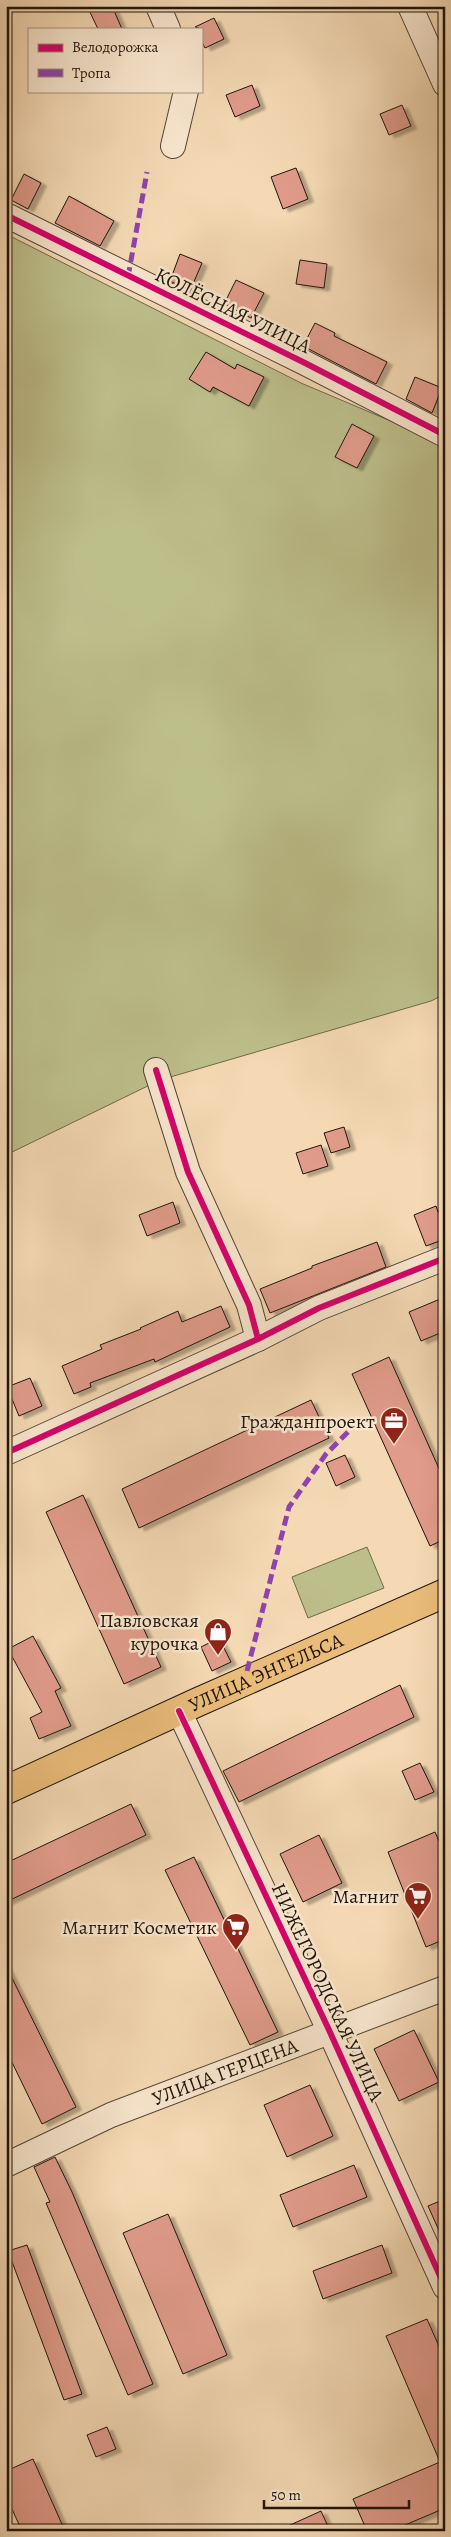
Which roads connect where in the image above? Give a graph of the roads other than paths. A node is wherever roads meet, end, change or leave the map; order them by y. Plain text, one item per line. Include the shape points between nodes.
1 (158, 6) edge
2 (410, 6) edge
3 (168, 28) edge
4 (445, 84) edge
5 (186, 92) edge
6 (173, 146) dead end
7 (6, 215) edge
8 (445, 435) edge
9 (156, 1070) dead end
10 (445, 1258) edge
11 (258, 1338) junction
12 (6, 1453) edge
13 (445, 1593) edge
14 (179, 1711) junction
15 (6, 1790) edge
16 (445, 1988) edge
17 (329, 2030) junction
18 (6, 2164) edge
19 (445, 2287) edge

1 - 3 street
2 - 4 street
5 - 6 street
7 - 8 street, КОЛЁСНАЯ УЛИЦА
9 - 11 street via 188,1172 249,1304
10 - 11 street via 319,1308
11 - 12 street
13 - 14 main road, УЛИЦА ЭНГЕЛЬСА
14 - 15 main road, УЛИЦА ЭНГЕЛЬСА
14 - 17 street, НИЖЕГОРОДСКАЯ УЛИЦА
16 - 17 street, УЛИЦА ГЕРЦЕНА
17 - 18 street, УЛИЦА ГЕРЦЕНА via 111,2114
17 - 19 street, НИЖЕГОРОДСКАЯ УЛИЦА

